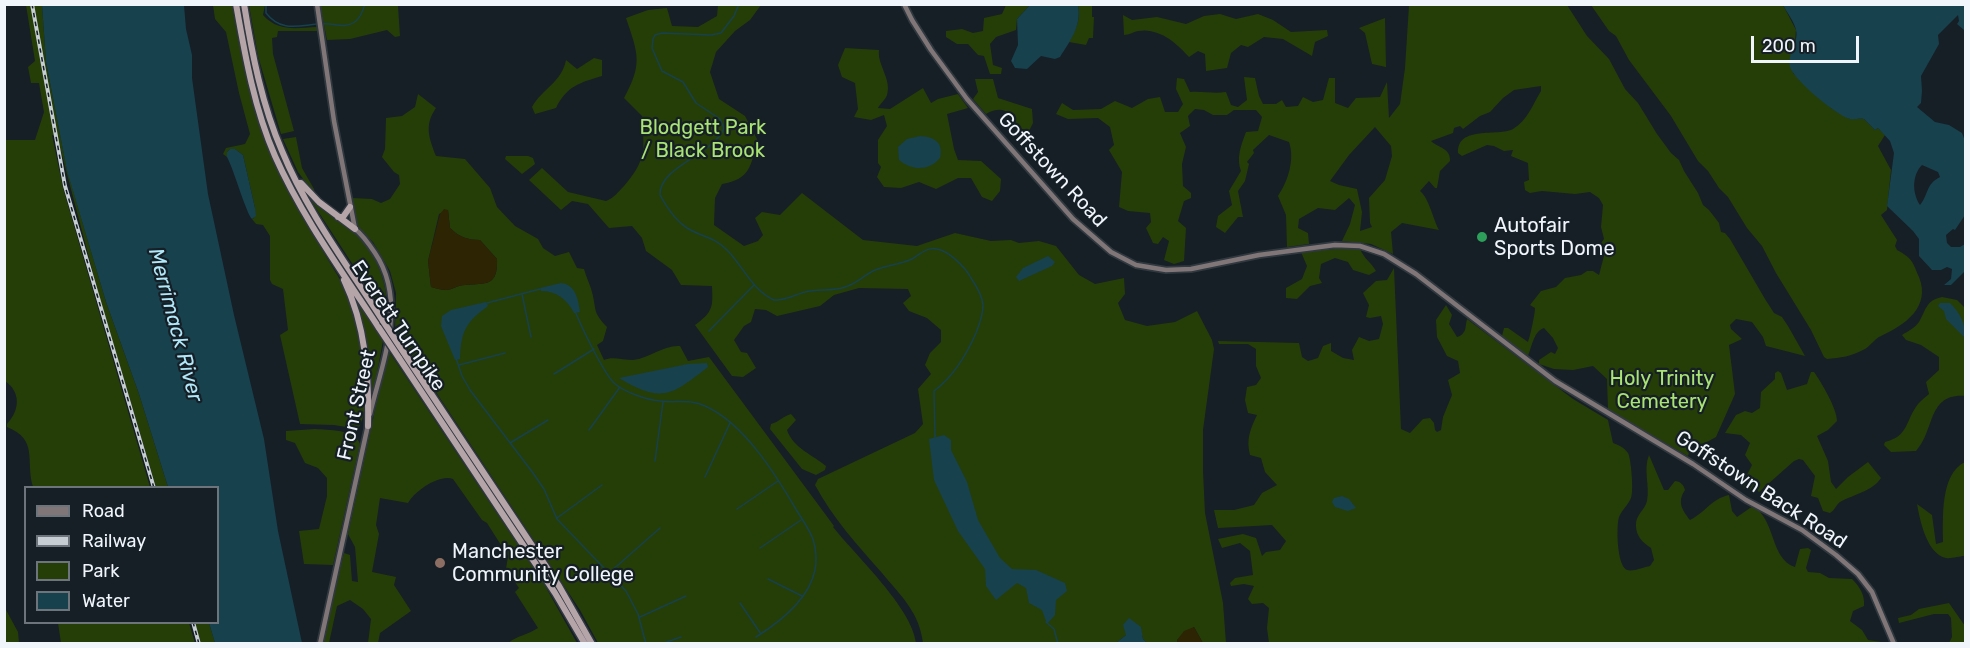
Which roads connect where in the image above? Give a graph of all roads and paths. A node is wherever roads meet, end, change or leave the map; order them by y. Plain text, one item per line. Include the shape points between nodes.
1 (236, 4) edge
2 (244, 4) edge
3 (316, 4) edge
4 (904, 4) edge
5 (297, 183) junction
6 (350, 207) junction
7 (338, 217) junction
8 (355, 229) junction
9 (1372, 249) joint
10 (335, 261) junction
11 (401, 355) junction
12 (368, 426) junction
13 (320, 644) edge
14 (585, 644) edge
15 (592, 644) edge
16 (1894, 644) edge

1 - 10 highway, Everett Turnpike via 250,79 275,156
2 - 5 highway, Everett Turnpike via 272,127
3 - 6 main road, Front Street
4 - 9 main road, Goffstown Road via 931,50 979,113 1079,225 1128,262 1182,270 1326,246
5 - 7 highway
5 - 11 highway, Everett Turnpike, bridge
6 - 7 highway via 343,217
6 - 8 main road, Front Street
7 - 8 highway
8 - 12 main road, Front Street via 381,262 392,306
9 - 16 main road, Goffstown Back Road via 1416,274 1555,381 1822,545 1867,585
10 - 11 highway, Everett Turnpike, bridge
10 - 12 highway via 348,288 362,337
11 - 14 highway, Everett Turnpike
11 - 15 highway, Everett Turnpike via 559,586
12 - 13 main road, Front Street

